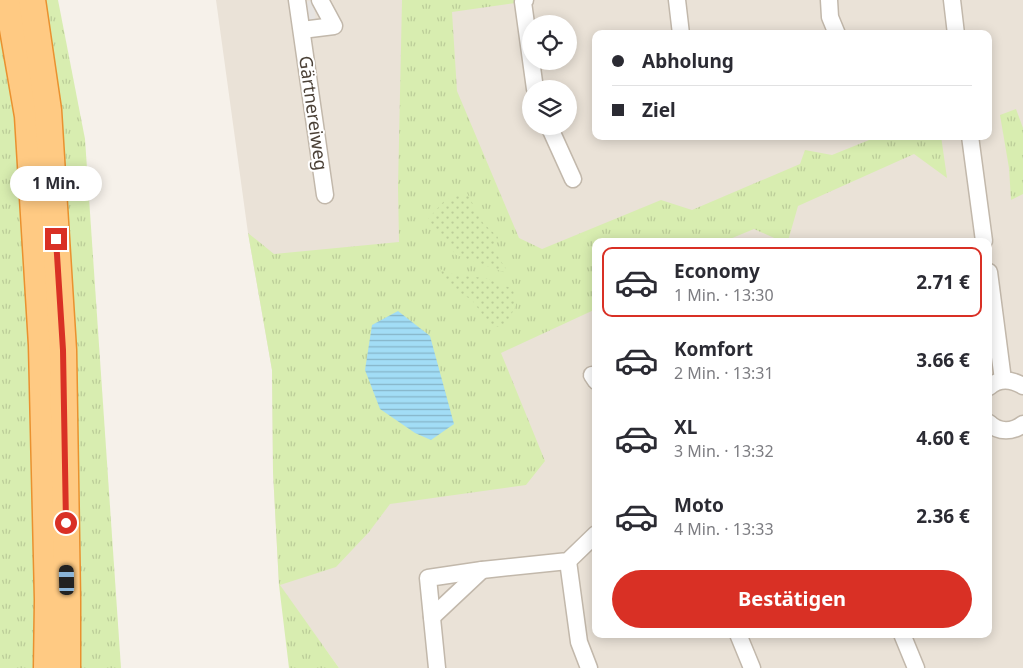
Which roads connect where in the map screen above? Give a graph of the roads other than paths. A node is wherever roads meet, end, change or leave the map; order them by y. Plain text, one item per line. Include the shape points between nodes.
1 (8, 0) edge
2 (32, 0) edge
3 (297, 0) edge
4 (320, 0) edge
5 (525, 0) edge
6 (676, 0) edge
7 (829, 0) edge
8 (952, 0) edge
9 (302, 30) junction
10 (680, 30) edge
11 (835, 30) edge
12 (956, 30) edge
13 (533, 80) edge
14 (553, 135) edge
15 (971, 140) edge
16 (573, 179) dead end
17 (325, 195) dead end
18 (984, 238) edge
19 (992, 320) edge
20 (996, 384) edge
21 (1023, 386) edge
22 (992, 425) edge
23 (1015, 431) edge
24 (592, 538) edge
25 (568, 561) junction
26 (482, 570) junction
27 (432, 617) junction
28 (740, 638) edge
29 (904, 638) edge
30 (47, 668) edge
31 (67, 668) edge
32 (437, 668) edge
33 (589, 668) edge
34 (752, 668) edge
35 (916, 668) edge

1 - 30 highway via 28,116 42,345
2 - 31 highway via 48,110 62,341
3 - 9 street, Gärtnereiweg
4 - 9 street, Gärtnereiweg via 334,26
5 - 13 street
6 - 10 street
7 - 11 street via 830,17
8 - 12 street
9 - 17 street, Gärtnereiweg
14 - 16 street
15 - 18 street
19 - 20 street
20 - 21 street via 1013,381
22 - 23 street via 1000,430
24 - 25 street
25 - 26 street
25 - 33 street via 579,642
26 - 27 street
26 - 27 street via 428,578
27 - 32 street
28 - 34 street
29 - 35 street

